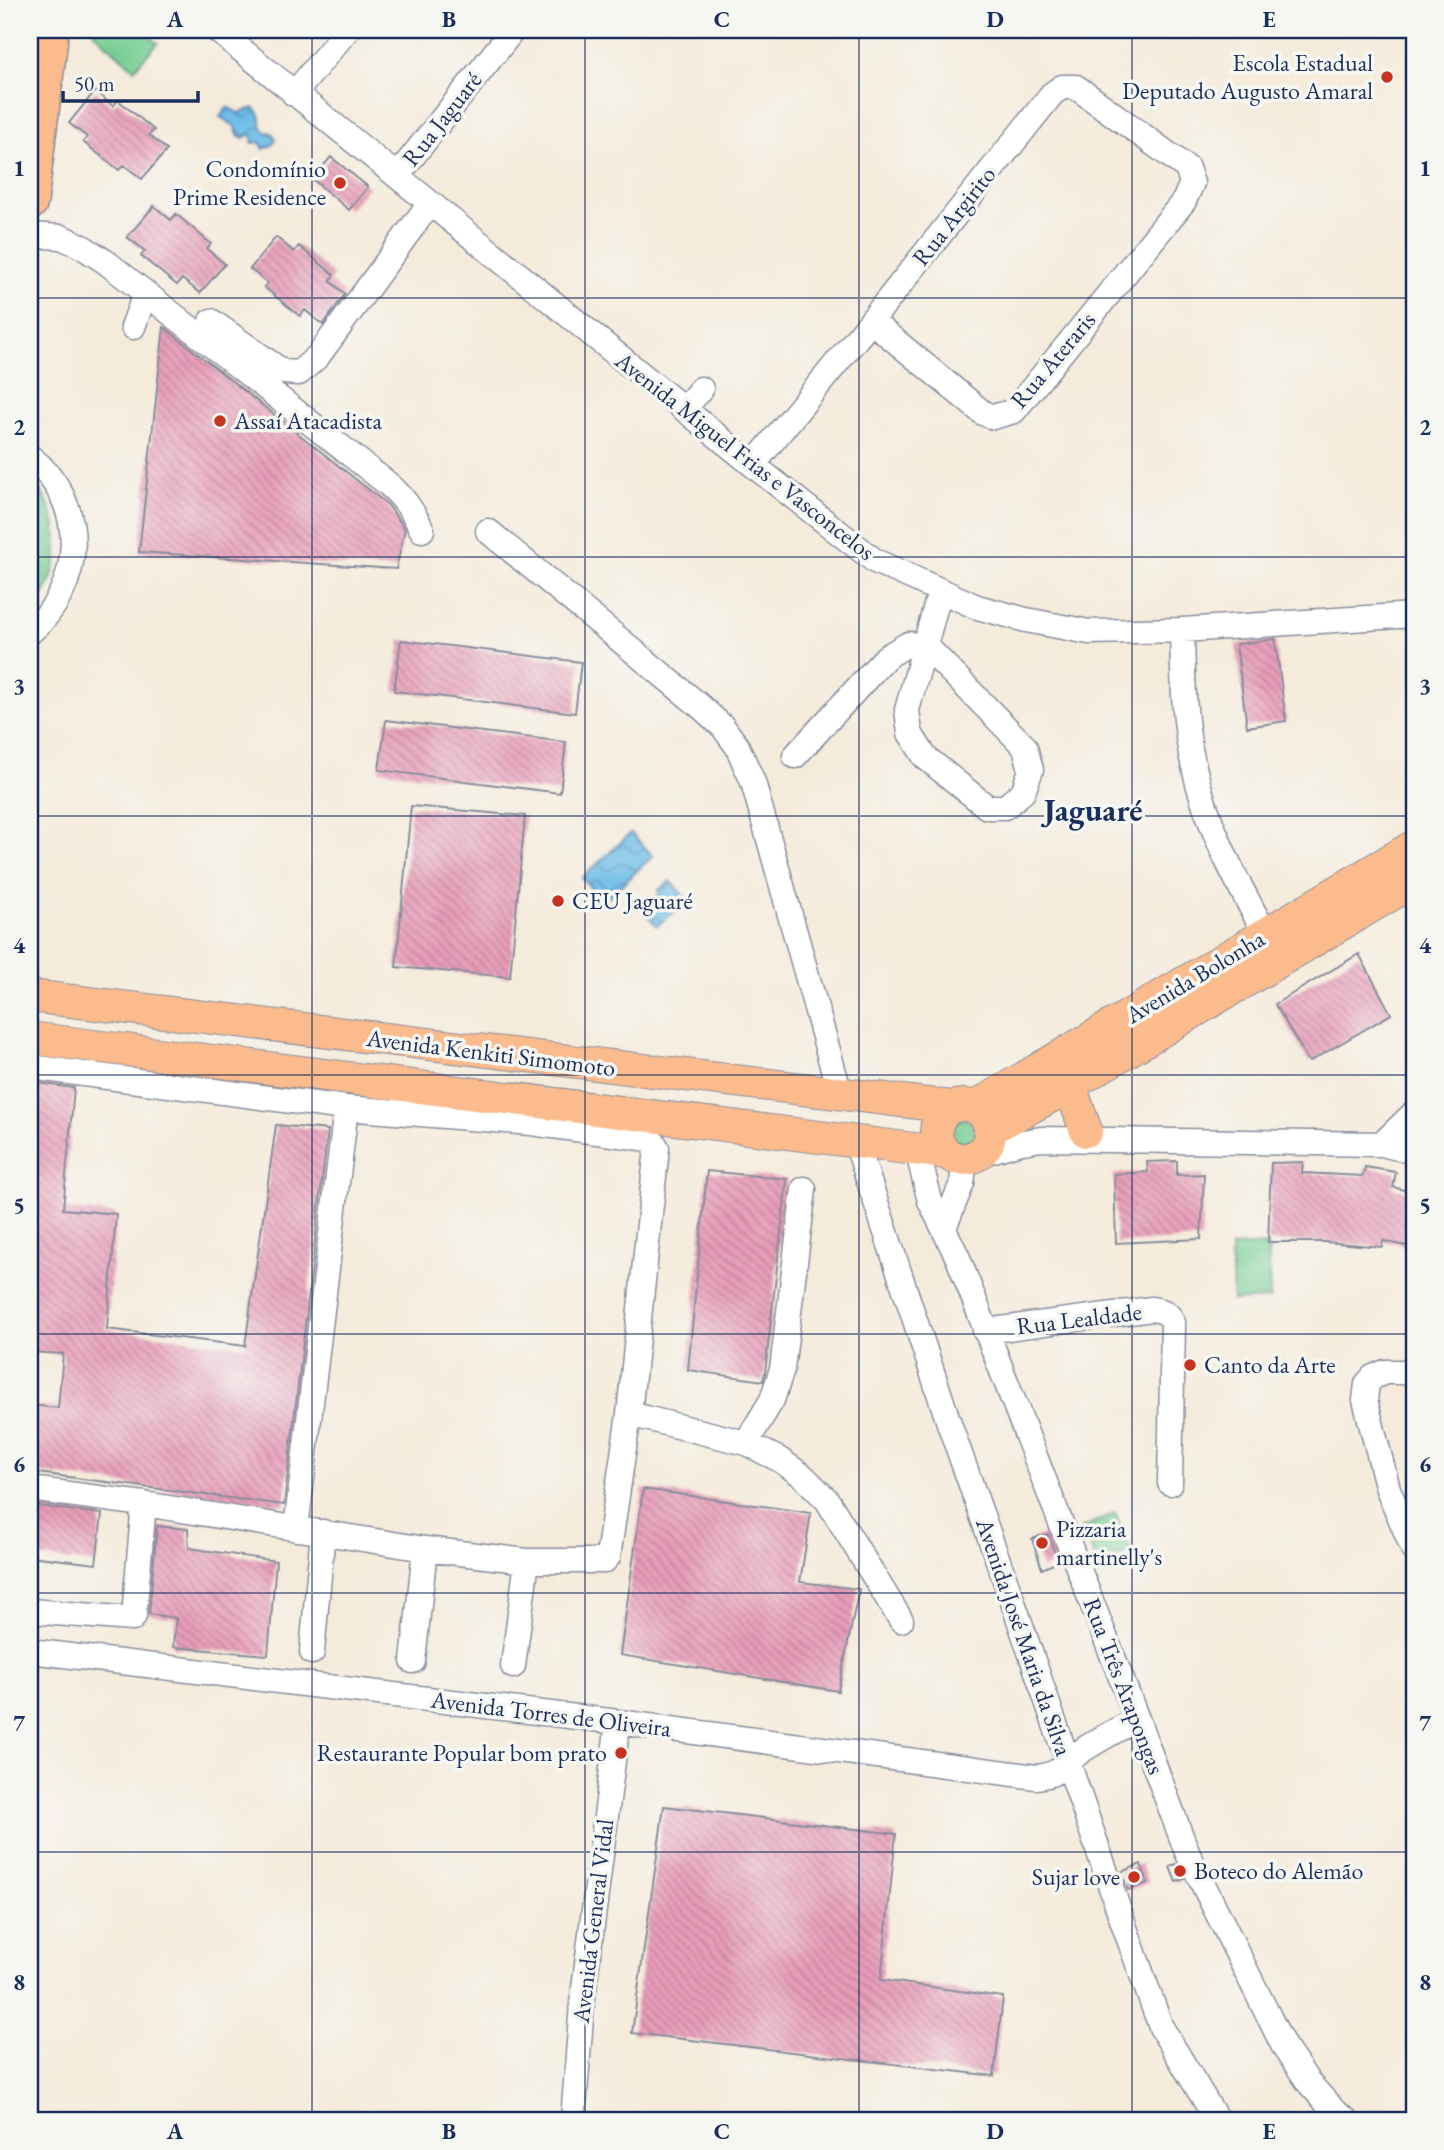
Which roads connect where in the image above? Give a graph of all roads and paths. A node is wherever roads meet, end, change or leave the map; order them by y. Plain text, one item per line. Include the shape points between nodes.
1 (51, 30) edge
2 (217, 30) edge
3 (347, 30) edge
4 (513, 30) edge
5 (294, 94) junction
6 (1188, 168) joint
7 (397, 176) junction
8 (30, 202) edge
9 (430, 203) junction
10 (30, 235) edge
11 (145, 294) junction
12 (211, 321) dead end
13 (871, 321) junction
14 (133, 327) dead end
15 (701, 389) dead end
16 (684, 410) junction
17 (30, 457) edge
18 (753, 465) junction
19 (422, 530) dead end
20 (488, 531) dead end
21 (940, 591) junction
22 (1414, 615) edge
23 (1182, 630) junction
24 (30, 632) edge
25 (925, 645) junction
26 (795, 755) dead end
27 (1414, 846) edge
28 (1414, 881) edge
29 (1266, 935) junction
30 (30, 996) edge
31 (30, 1038) edge
32 (526, 1057) junction
33 (30, 1067) edge
34 (1074, 1083) junction
35 (840, 1094) junction
36 (519, 1100) junction
37 (346, 1108) junction
38 (1414, 1113) edge
39 (1098, 1136) junction
40 (964, 1137) junction
41 (856, 1142) junction
42 (1382, 1144) junction
43 (1414, 1152) edge
44 (804, 1189) dead end
45 (944, 1228) junction
46 (985, 1331) junction
47 (1414, 1373) edge
48 (629, 1414) junction
49 (746, 1443) junction
50 (1170, 1483) dead end
51 (30, 1489) edge
52 (144, 1504) junction
53 (296, 1529) junction
54 (323, 1532) junction
55 (425, 1549) junction
56 (1414, 1551) edge
57 (527, 1561) junction
58 (30, 1611) edge
59 (901, 1620) dead end
60 (30, 1651) edge
61 (312, 1652) dead end
62 (413, 1661) dead end
63 (513, 1666) dead end
64 (1137, 1719) junction
65 (618, 1722) junction
66 (1068, 1764) junction
67 (573, 2120) edge
68 (1217, 2120) edge
69 (1346, 2120) edge

1 - 8 highway
2 - 5 street, Avenida Miguel Frias e Vasconcelos
3 - 5 street
4 - 7 street, Rua Jaguaré
5 - 7 street, Avenida Miguel Frias e Vasconcelos
6 - 13 street, Rua Argirito via 1076,87 1062,86
6 - 13 street, Rua Ateraris via 1192,183 1184,201 1013,411 993,417 983,413
7 - 9 street, Avenida Miguel Frias e Vasconcelos
9 - 12 street via 318,356 299,373 283,372
9 - 16 street, Avenida Miguel Frias e Vasconcelos
10 - 11 street via 61,237 81,246
11 - 14 street
11 - 19 street via 388,484 414,511
13 - 18 street, Rua Argirito
15 - 16 street
16 - 18 street, Avenida Miguel Frias e Vasconcelos
17 - 24 street via 57,487 73,540 62,593
18 - 21 street, Avenida Miguel Frias e Vasconcelos via 875,561
20 - 35 street via 700,706 737,746 753,782
21 - 23 street, Avenida Miguel Frias e Vasconcelos via 977,607 1089,632
21 - 25 street
22 - 23 street, Avenida Miguel Frias e Vasconcelos
23 - 29 street via 1193,763 1217,843
25 - 25 street via 906,710 910,733 925,757 987,807 1005,807 1023,792 1031,770 1025,747
25 - 26 street via 908,644 886,657
27 - 29 main road, Avenida Bolonha
28 - 34 main road, Avenida Bolonha
29 - 40 main road, Avenida Bolonha
30 - 32 main road, Avenida Kenkiti Simomoto
31 - 36 main road, Avenida Kenkiti Simomoto
32 - 35 main road, Avenida Kenkiti Simomoto
32 - 36 main road
33 - 37 street
34 - 39 main road via 1073,1094
34 - 40 main road, Avenida Bolonha
35 - 40 main road, Avenida Kenkiti Simomoto
36 - 41 main road, Avenida Kenkiti Simomoto
37 - 48 street via 531,1123 654,1143 657,1154
37 - 53 street
38 - 42 street
39 - 40 street via 1026,1141
39 - 42 street
40 - 41 main road, Avenida Kenkiti Simomoto
40 - 45 street via 962,1183
40 - 45 street via 930,1201
41 - 66 street, Avenida José Maria da Silva
42 - 43 street
44 - 49 street via 782,1369 772,1400
45 - 46 street, Rua Três Arapongas
46 - 50 street, Rua Lealdade via 1152,1309 1166,1312 1173,1323
46 - 64 street, Rua Três Arapongas
47 - 56 street via 1373,1377 1365,1400 1388,1489
48 - 49 street
48 - 57 street via 607,1559
49 - 59 street via 788,1465 827,1500
51 - 52 street
52 - 53 street
52 - 58 street via 132,1619
53 - 54 street
54 - 55 street
54 - 61 street
55 - 57 street
55 - 62 street
57 - 63 street
60 - 65 street, Avenida Torres de Oliveira
64 - 66 street, Avenida Torres de Oliveira via 1081,1751
64 - 69 street, Rua Três Arapongas via 1187,1852 1283,2045 1309,2083
65 - 66 street, Avenida Torres de Oliveira via 1036,1777 1051,1775
65 - 67 street, Avenida General Vidal via 582,2004
66 - 68 street, Avenida José Maria da Silva via 1161,2027

